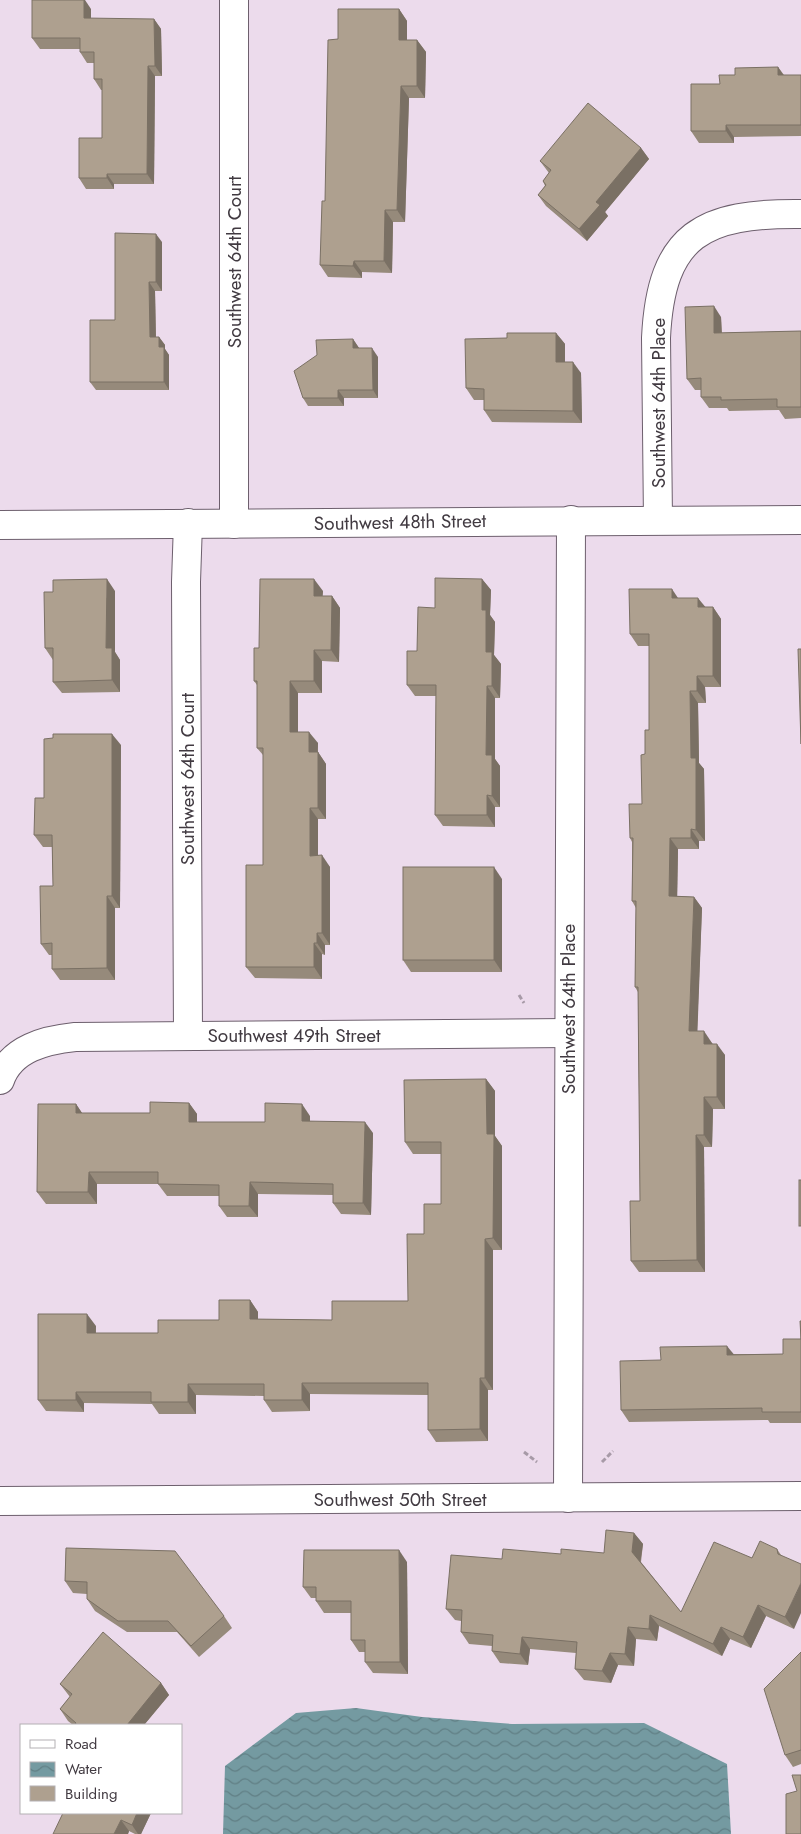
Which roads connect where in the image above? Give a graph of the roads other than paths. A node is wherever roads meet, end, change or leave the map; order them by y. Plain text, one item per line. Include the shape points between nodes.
1 (234, 0) edge
2 (801, 214) edge
3 (571, 520) junction
4 (658, 520) junction
5 (801, 520) edge
6 (188, 524) junction
7 (234, 524) junction
8 (0, 525) edge
9 (568, 1033) junction
10 (188, 1036) junction
11 (0, 1080) edge
12 (801, 1496) edge
13 (568, 1498) junction
14 (0, 1501) edge

1 - 7 street, Southwest 64th Court
2 - 4 street, Southwest 64th Place via 761,215 720,222 699,232 685,244 666,276 657,314
3 - 4 street, Southwest 48th Street
3 - 7 street, Southwest 48th Street
3 - 9 street, Southwest 64th Place
4 - 5 street, Southwest 48th Street
6 - 7 street, Southwest 48th Street
6 - 8 street, Southwest 48th Street
6 - 10 street, Southwest 64th Court
9 - 10 street, Southwest 49th Street
9 - 13 street, Southwest 64th Place
10 - 11 street, Southwest 49th Street via 75,1037 45,1042 23,1052 9,1064
12 - 13 street, Southwest 50th Street
13 - 14 street, Southwest 50th Street

